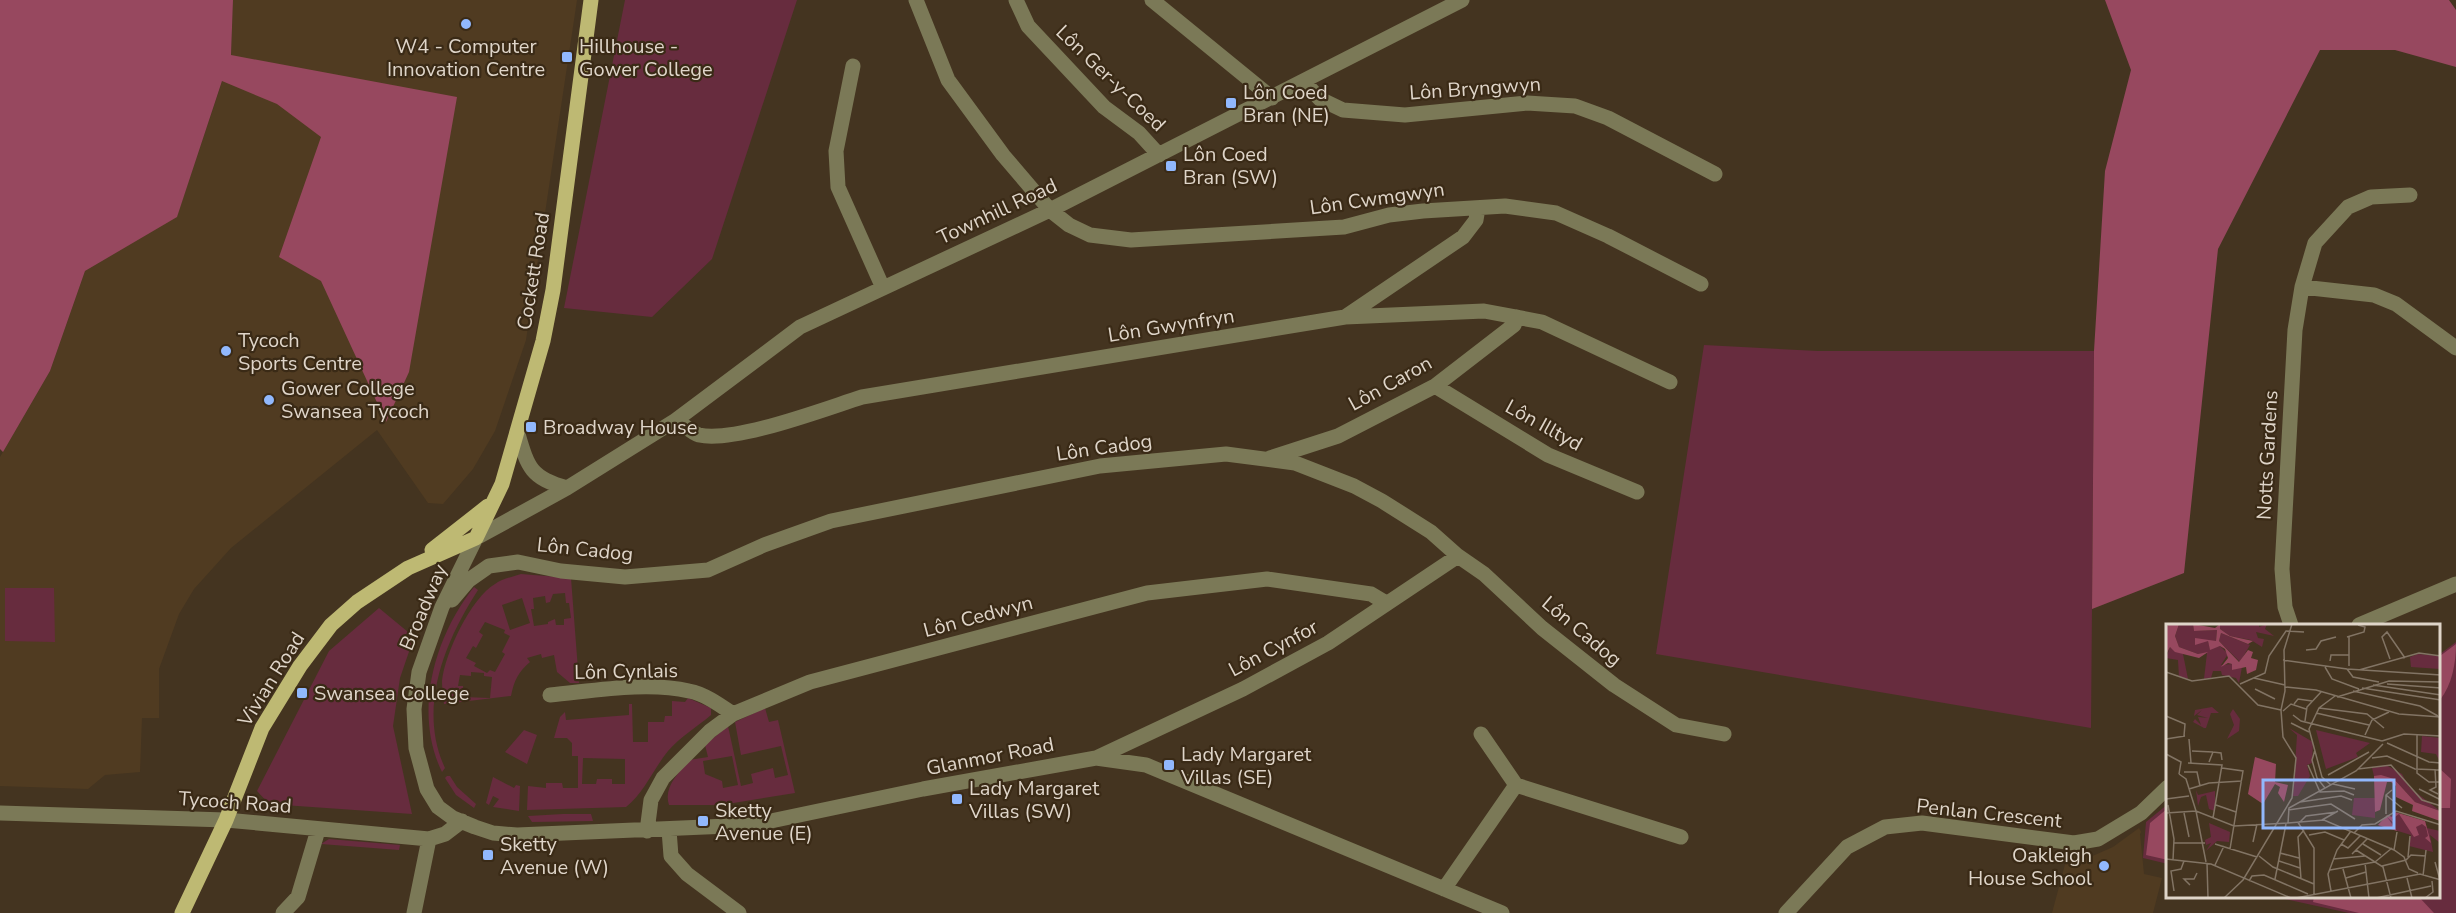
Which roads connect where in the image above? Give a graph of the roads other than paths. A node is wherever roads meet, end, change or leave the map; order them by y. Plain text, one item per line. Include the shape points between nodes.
1 (591, 0) edge
2 (916, 0) edge
3 (1016, 0) edge
4 (1152, 0) edge
5 (1462, 0) edge
6 (853, 66) dead end
7 (1304, 82) junction
8 (1272, 98) junction
9 (1159, 155) junction
10 (1715, 174) dead end
11 (2410, 195) dead end
12 (1478, 208) junction
13 (1050, 210) junction
14 (1701, 284) dead end
15 (2302, 287) junction
16 (883, 288) junction
17 (1345, 317) junction
18 (1517, 317) junction
19 (2456, 348) edge
20 (1670, 382) dead end
21 (1435, 386) junction
22 (676, 420) junction
23 (518, 434) junction
24 (1267, 459) junction
25 (567, 488) junction
26 (1637, 492) dead end
27 (494, 501) junction
28 (476, 538) junction
29 (1458, 556) junction
30 (408, 568) junction
31 (2456, 584) edge
32 (1386, 603) junction
33 (440, 614) junction
34 (2291, 624) edge
35 (2361, 624) edge
36 (550, 695) dead end
37 (733, 714) junction
38 (1481, 734) dead end
39 (1724, 734) dead end
40 (1096, 758) junction
41 (1516, 785) junction
42 (2166, 789) edge
43 (0, 813) edge
44 (226, 820) junction
45 (462, 821) junction
46 (318, 830) junction
47 (669, 830) junction
48 (646, 831) junction
49 (1681, 837) dead end
50 (429, 839) junction
51 (1444, 889) junction
52 (182, 913) edge
53 (283, 913) edge
54 (414, 913) edge
55 (739, 913) edge
56 (1502, 913) edge
57 (1786, 913) edge

1 - 23 main road, Cockett Road via 552,290
2 - 13 street, Lôn Cwmgwyn via 948,80 1003,155
3 - 9 street, Lôn Ger-y-Coed via 1028,26 1104,107 1139,133
4 - 8 street
5 - 7 street, Townhill Road
6 - 16 street via 836,151 838,187
7 - 8 street, Townhill Road
7 - 10 street, Lôn Bryngwyn via 1320,99 1343,110 1405,115 1527,103 1575,106 1608,118
8 - 9 street, Townhill Road
9 - 13 street, Townhill Road
11 - 15 street, Notts Gardens via 2371,197 2348,207 2315,243
12 - 13 street, Lôn Cwmgwyn via 1389,215 1344,227 1131,240 1090,236
12 - 14 street, Lôn Cwmgwyn via 1505,206 1556,213
12 - 17 street via 1476,220 1462,237
13 - 16 street, Townhill Road
15 - 19 street via 2374,295 2396,304
15 - 34 street, Notts Gardens via 2295,330 2282,569
16 - 22 street, Townhill Road via 800,327
17 - 18 street, Lôn Gwynfryn via 1484,311
17 - 22 street, Lôn Gwynfryn via 862,397 729,435 698,435
18 - 20 street, Lôn Gwynfryn via 1542,322
18 - 21 street, Lôn Caron via 1514,325
21 - 24 street, Lôn Caron via 1338,436
21 - 26 street, Lôn Illtyd via 1548,455
22 - 25 street, Townhill Road
23 - 25 street via 532,471 546,482
23 - 27 main road, Cockett Road
24 - 29 street, Lôn Cadog via 1295,463 1354,486 1431,532
24 - 33 street, Lôn Cadog via 1226,454 1100,466 831,521 708,570 625,577 518,562 489,566 469,580
25 - 28 street, Townhill Road
27 - 28 main road, Cockett Road
27 - 30 main road
28 - 30 main road, Vivian Road
28 - 33 street, Broadway
29 - 32 street, Lôn Cynfor
29 - 39 street, Lôn Cadog via 1614,685 1676,725
30 - 44 main road, Vivian Road via 357,602 331,625 300,666 262,728
31 - 35 street
32 - 37 street, Lôn Cedwyn via 1371,594 1267,579 1147,593 810,682
32 - 40 street, Lôn Cynfor via 1328,643 1243,689
33 - 45 street, Broadway via 419,672 414,732 430,795 438,807
36 - 37 street, Lôn Cynlais via 660,687 690,691 714,700
37 - 48 street, Lôn Cedwyn via 663,778 651,800
38 - 41 street
40 - 47 street, Glanmor Road via 752,825
40 - 51 street, Glanmor Road via 1146,765
41 - 49 street
41 - 51 street
42 - 57 street, Penlan Crescent via 2141,813 2098,839 2074,843 1922,823 1886,827 1847,847
43 - 44 street, Tycoch Road
44 - 46 street, Tycoch Road
44 - 52 main road, Vivian Road
45 - 48 street, Glanmor Road via 493,833 517,835
45 - 50 street via 445,834
46 - 50 street, Tycoch Road
46 - 53 street via 298,897
47 - 48 street, Glanmor Road
47 - 55 street via 670,856 687,874
50 - 54 street
51 - 56 street, Glanmor Road

